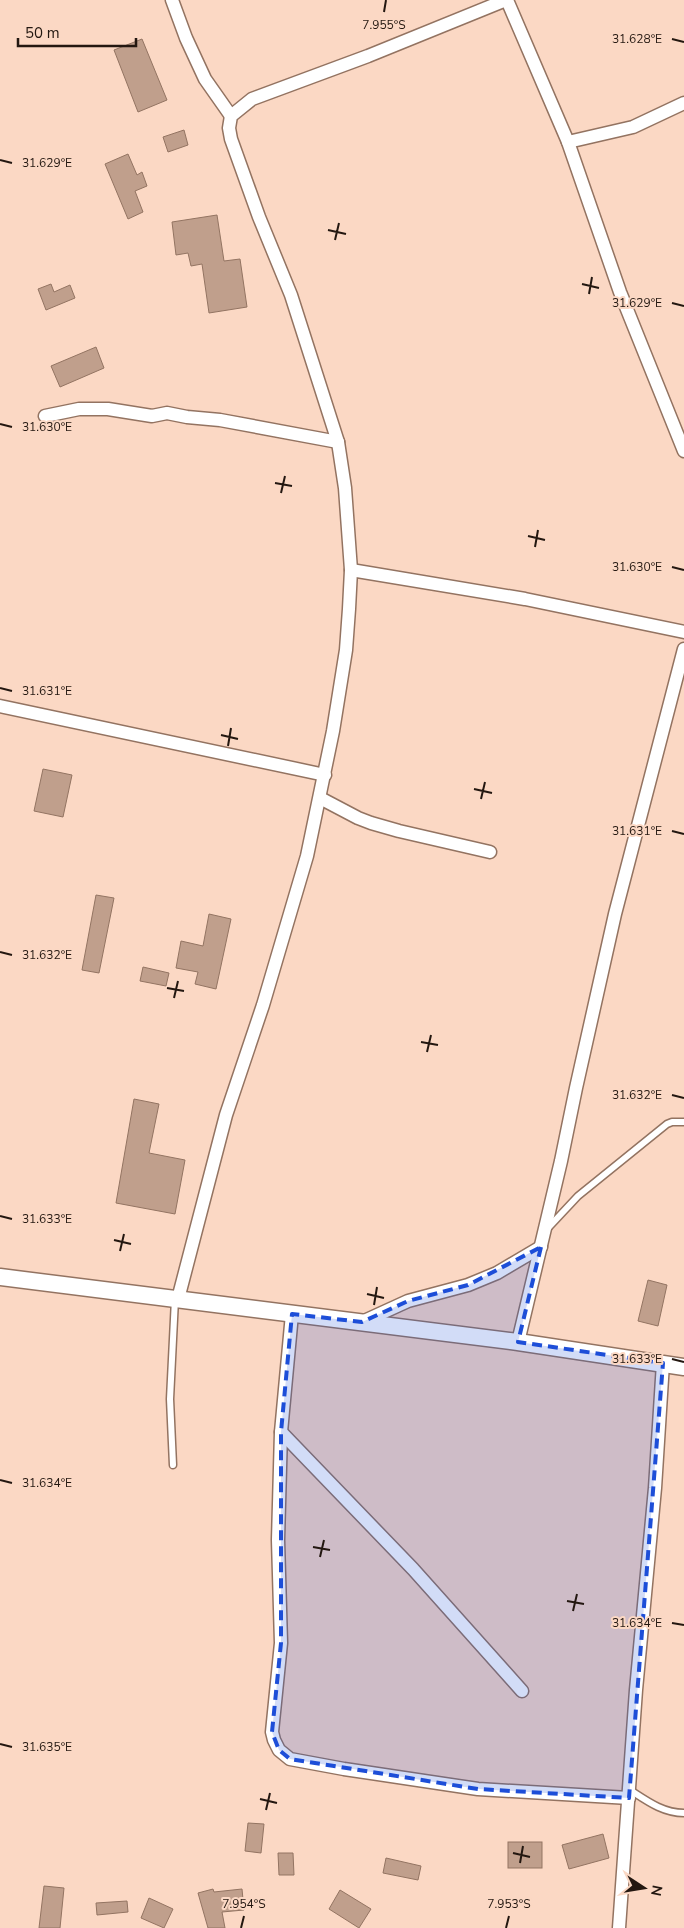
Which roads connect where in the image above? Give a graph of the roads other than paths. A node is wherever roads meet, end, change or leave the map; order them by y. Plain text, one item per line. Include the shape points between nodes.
1 (172, 0) edge
2 (506, 0) edge
3 (684, 103) edge
4 (231, 116) junction
5 (568, 142) junction
6 (45, 416) dead end
7 (338, 442) junction
8 (684, 451) edge
9 (351, 570) junction
10 (684, 632) edge
11 (684, 649) edge
12 (0, 706) edge
13 (325, 776) junction
14 (320, 798) junction
15 (490, 852) dead end
16 (684, 1122) edge
17 (545, 1231) junction
18 (541, 1247) junction
19 (0, 1277) edge
20 (177, 1299) junction
21 (292, 1314) junction
22 (362, 1322) junction
23 (518, 1342) junction
24 (663, 1363) junction
25 (684, 1367) edge
26 (281, 1432) junction
27 (173, 1465) dead end
28 (522, 1691) dead end
29 (630, 1794) junction
30 (684, 1813) edge
31 (619, 1928) edge

1 - 4 street via 205,79
2 - 4 street via 260,96
2 - 5 street
3 - 5 street via 633,127
4 - 7 street via 231,140 290,295
5 - 8 street via 620,292
6 - 7 street via 89,409 140,415 167,413
7 - 9 street
9 - 10 street via 525,599
9 - 13 street via 346,650
11 - 17 street via 615,914
12 - 13 street
13 - 14 street
14 - 15 street via 358,818
14 - 20 street via 307,856 226,1115
16 - 17 lane via 672,1122 661,1129 578,1196
17 - 18 street
18 - 22 street via 468,1285 408,1301
18 - 23 street
19 - 20 street
20 - 21 street
20 - 27 lane via 170,1399
21 - 22 street
21 - 26 street
22 - 23 street
23 - 24 street
24 - 25 street
24 - 29 street
26 - 28 street via 413,1569
26 - 29 street via 278,1540 281,1643 272,1732 279,1750 290,1759 478,1789
29 - 30 lane via 658,1808
29 - 31 street

